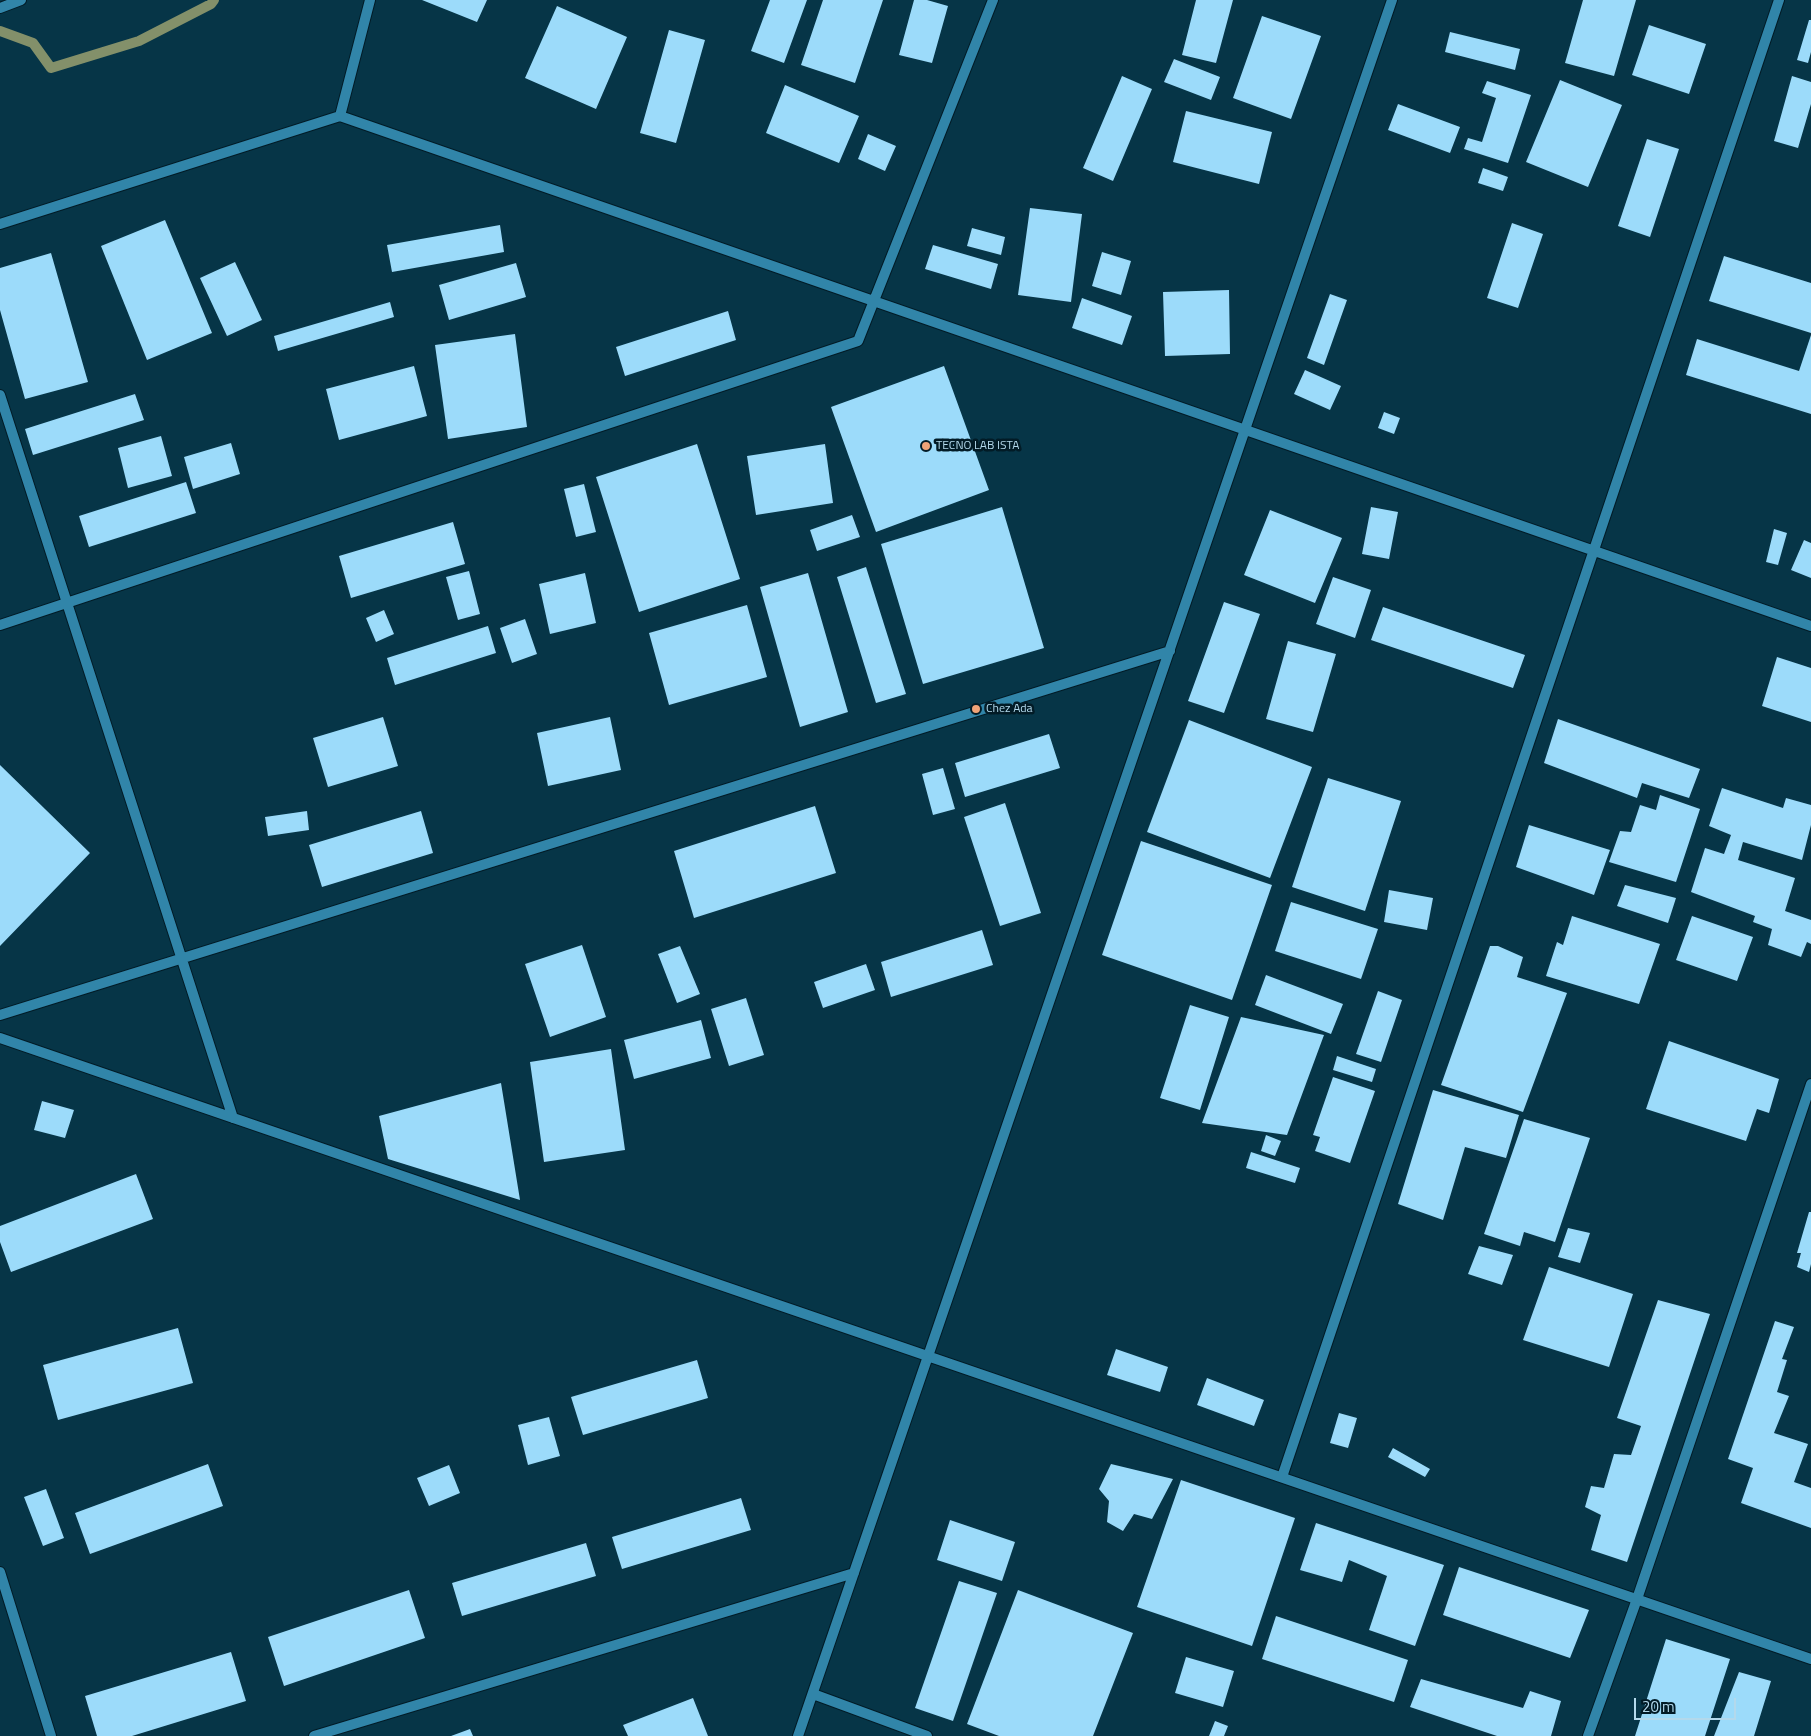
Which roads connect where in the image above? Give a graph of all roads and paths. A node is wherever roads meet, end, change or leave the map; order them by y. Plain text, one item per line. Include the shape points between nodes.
1 (21, 0) edge
2 (370, 0) edge
3 (993, 0) edge
4 (1392, 0) edge
5 (1780, 0) edge
6 (0, 8) edge
7 (340, 116) junction
8 (0, 224) edge
9 (874, 301) junction
10 (0, 395) edge
11 (1245, 430) junction
12 (1594, 551) junction
13 (67, 602) junction
14 (0, 625) edge
15 (1811, 626) edge
16 (1170, 651) junction
17 (182, 957) junction
18 (0, 1015) edge
19 (0, 1038) edge
20 (1811, 1084) edge
21 (233, 1118) junction
22 (929, 1355) junction
23 (1282, 1477) junction
24 (0, 1572) edge
25 (854, 1573) junction
26 (1637, 1599) junction
27 (1811, 1659) edge
28 (813, 1694) junction
29 (51, 1736) edge
30 (314, 1736) edge
31 (798, 1736) edge
32 (927, 1736) edge
33 (1588, 1736) edge

1 - 6 street
2 - 7 street
3 - 9 street
4 - 11 street
5 - 12 street
7 - 8 street
7 - 9 street
9 - 11 street
9 - 13 street via 858,341
10 - 13 street
11 - 12 street
11 - 16 street
12 - 15 street
12 - 23 street
13 - 14 street
13 - 17 street
16 - 17 street
16 - 22 street
17 - 18 street
17 - 21 street
19 - 21 street
20 - 26 street
21 - 22 street
22 - 23 street
22 - 25 street
23 - 26 street
24 - 29 street
25 - 28 street
25 - 30 street
26 - 27 street
26 - 33 street
28 - 31 street
28 - 32 street

